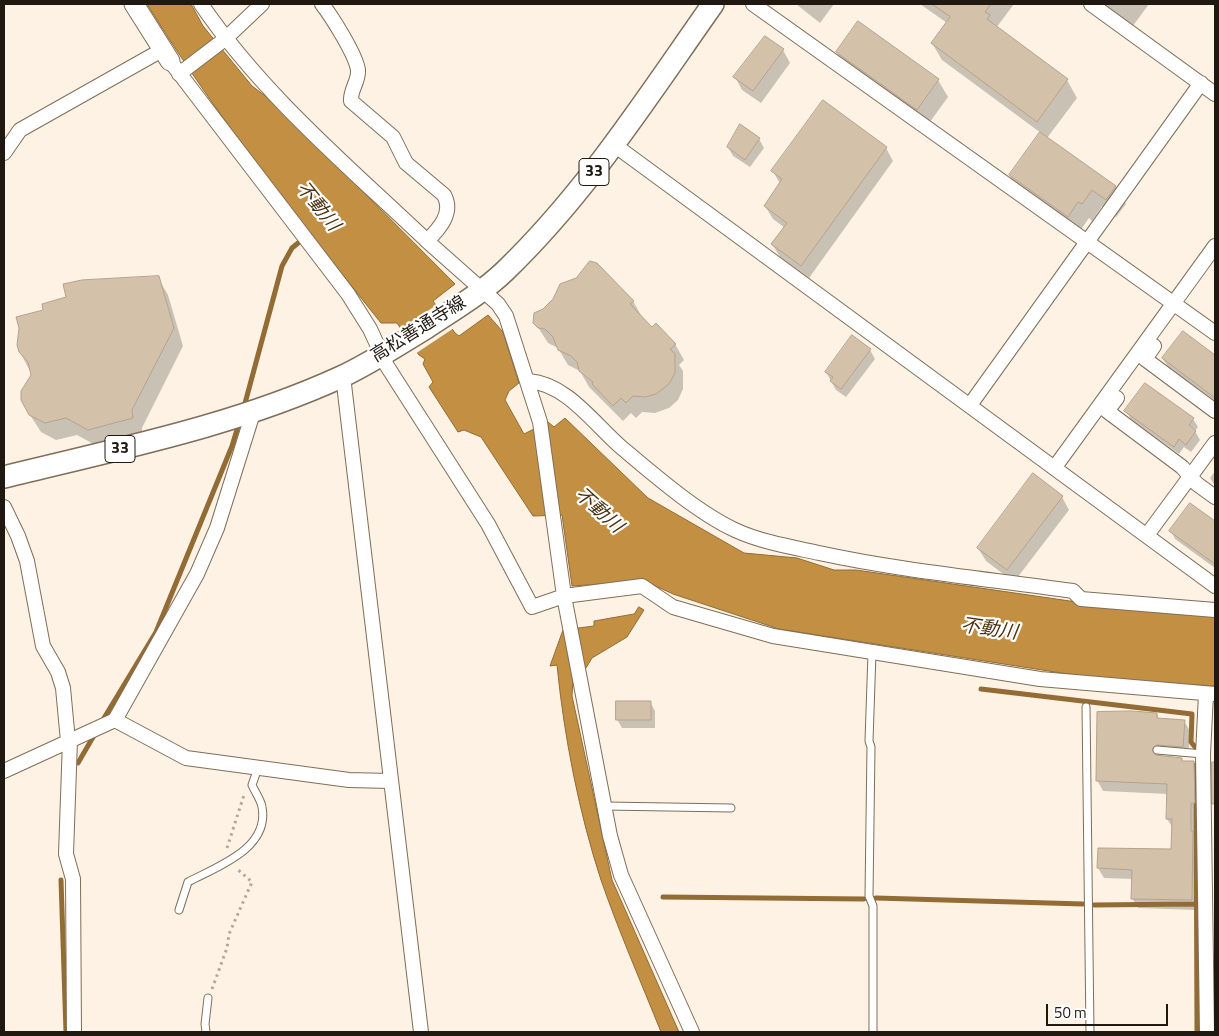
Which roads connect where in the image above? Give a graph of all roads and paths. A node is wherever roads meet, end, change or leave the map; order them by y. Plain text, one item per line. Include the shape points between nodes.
1 (134, 4) edge
2 (201, 4) edge
3 (262, 4) edge
4 (322, 4) edge
5 (713, 4) edge
6 (753, 4) edge
7 (1091, 4) edge
8 (222, 42) junction
9 (174, 64) junction
10 (1200, 83) junction
11 (1215, 94) edge
12 (613, 144) junction
13 (4, 153) edge
14 (1088, 240) junction
15 (427, 241) junction
16 (1215, 246) edge
17 (483, 290) junction
18 (1177, 305) junction
19 (1215, 333) edge
20 (383, 355) junction
21 (1144, 359) junction
22 (342, 376) junction
23 (529, 381) junction
24 (970, 405) junction
25 (1215, 411) edge
26 (245, 415) junction
27 (1215, 443) edge
28 (1055, 468) junction
29 (1191, 476) junction
30 (4, 477) edge
31 (1215, 497) edge
32 (4, 507) edge
33 (1147, 536) junction
34 (1215, 586) edge
35 (564, 596) junction
36 (1215, 610) edge
37 (872, 653) junction
38 (1210, 694) edge
39 (1086, 707) dead end
40 (104, 725) junction
41 (69, 741) junction
42 (1157, 750) dead end
43 (1203, 754) junction
44 (258, 768) junction
45 (4, 772) edge
46 (390, 781) junction
47 (252, 785) junction
48 (605, 806) junction
49 (731, 808) dead end
50 (227, 861) junction
51 (179, 910) dead end
52 (208, 998) joint
53 (74, 1032) edge
54 (206, 1032) edge
55 (421, 1032) edge
56 (692, 1032) edge
57 (873, 1032) edge
58 (1090, 1032) edge
59 (1207, 1032) edge

1 - 9 street
2 - 8 street
3 - 8 street
4 - 15 street via 342,32 357,67 351,101 393,137 406,163 448,202 440,227
5 - 12 main road, 高松善通寺線 / 33
6 - 14 street
7 - 10 street
8 - 9 street
8 - 15 street via 282,104
9 - 13 street via 20,130
9 - 20 street via 348,294
10 - 11 street
10 - 14 street
12 - 17 main road, 高松善通寺線 / 33 via 558,216
12 - 24 street
14 - 18 street
14 - 24 street
15 - 17 street
16 - 18 street
17 - 20 main road, 高松善通寺線 / 33
17 - 23 street via 506,316
18 - 19 street
18 - 21 street
18 - 28 street
20 - 22 main road, 高松善通寺線 / 33
20 - 35 street via 488,524 532,607
21 - 25 street
21 - 29 street via 1108,411
22 - 26 main road, 高松善通寺線 / 33
22 - 46 street
23 - 35 street via 540,422
23 - 36 street via 543,382 575,404 622,447 706,513 735,530 774,544 854,561 1073,591 1081,599
24 - 28 street
26 - 30 main road, 高松善通寺線 / 33
26 - 40 street via 217,528 197,574
27 - 29 street
28 - 33 street
29 - 31 street
29 - 33 street
32 - 41 street via 27,561 41,638 63,688
33 - 34 street
35 - 37 street via 642,586 673,607 773,636
35 - 48 street
37 - 38 street via 1040,679
37 - 57 lane via 869,896 873,906
38 - 43 street
39 - 58 lane
40 - 41 street
40 - 44 street via 186,758
41 - 45 street
41 - 53 street via 66,854 73,879
42 - 43 lane
43 - 59 street
44 - 46 street via 349,780
44 - 47 lane
46 - 55 street
47 - 50 path via 245,792 224,858
47 - 50 lane via 262,806 262,822 244,852
48 - 49 lane
48 - 56 street via 621,875
50 - 51 lane via 188,882
50 - 52 path via 252,882 229,934
52 - 54 lane

